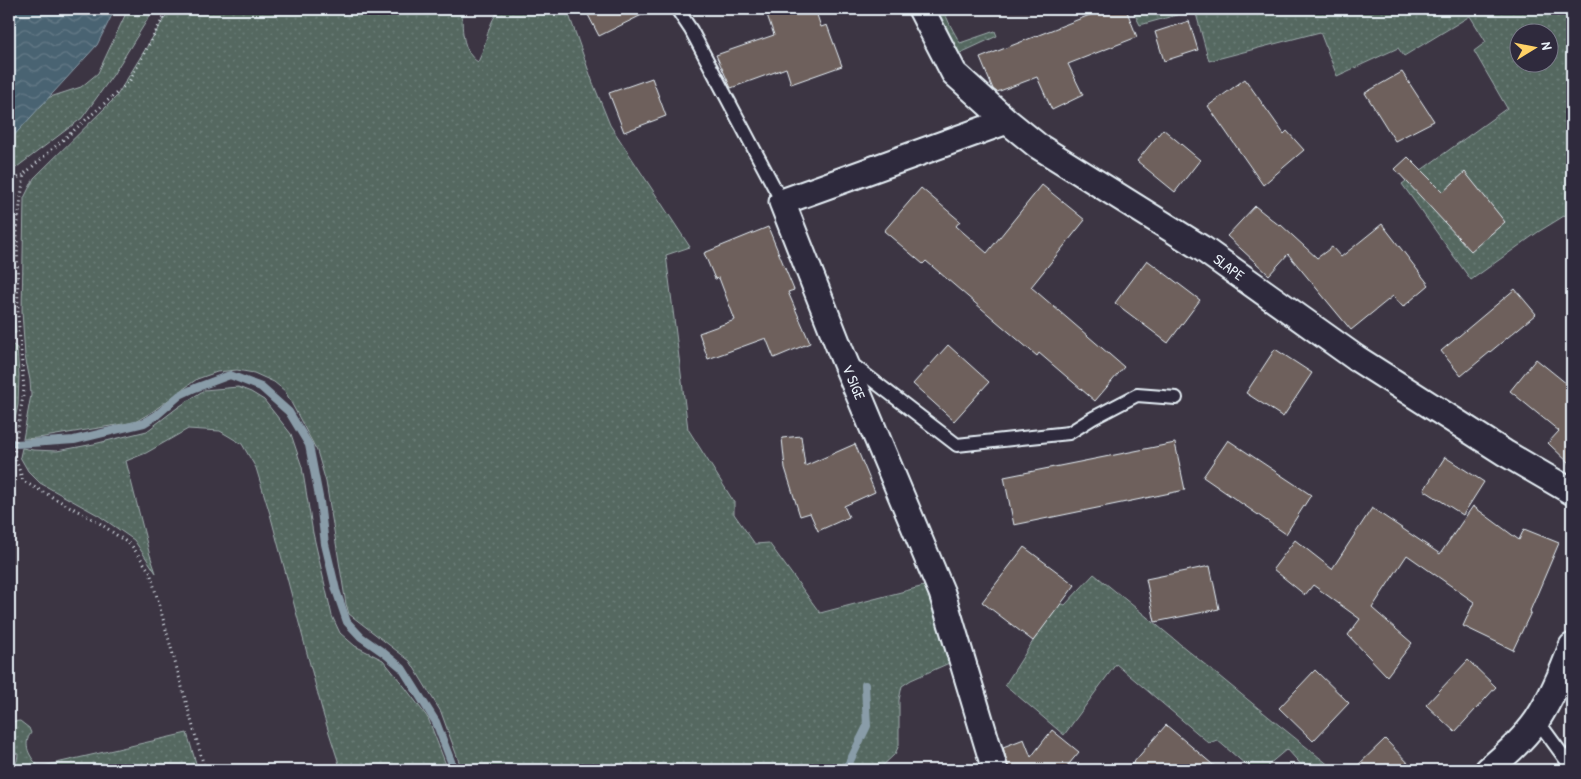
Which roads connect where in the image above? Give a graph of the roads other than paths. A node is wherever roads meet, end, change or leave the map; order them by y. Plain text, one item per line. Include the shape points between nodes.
1 (677, 9) edge
2 (921, 9) edge
3 (1007, 121) junction
4 (782, 202) junction
5 (844, 357) junction
6 (1176, 398) dead end
7 (1572, 492) edge
8 (1572, 646) edge
9 (1537, 720) junction
10 (1572, 768) edge
11 (995, 770) edge
12 (1488, 770) edge

1 - 4 lane, V SIGE
2 - 3 street, SLAPE via 954,73
3 - 4 street
3 - 7 street, SLAPE via 1038,146 1204,249 1356,358
4 - 5 street, V SIGE
5 - 6 lane via 957,446 1069,433 1137,395
5 - 11 street, V SIGE via 942,593
8 - 9 street
9 - 10 lane
9 - 12 street via 1510,752

